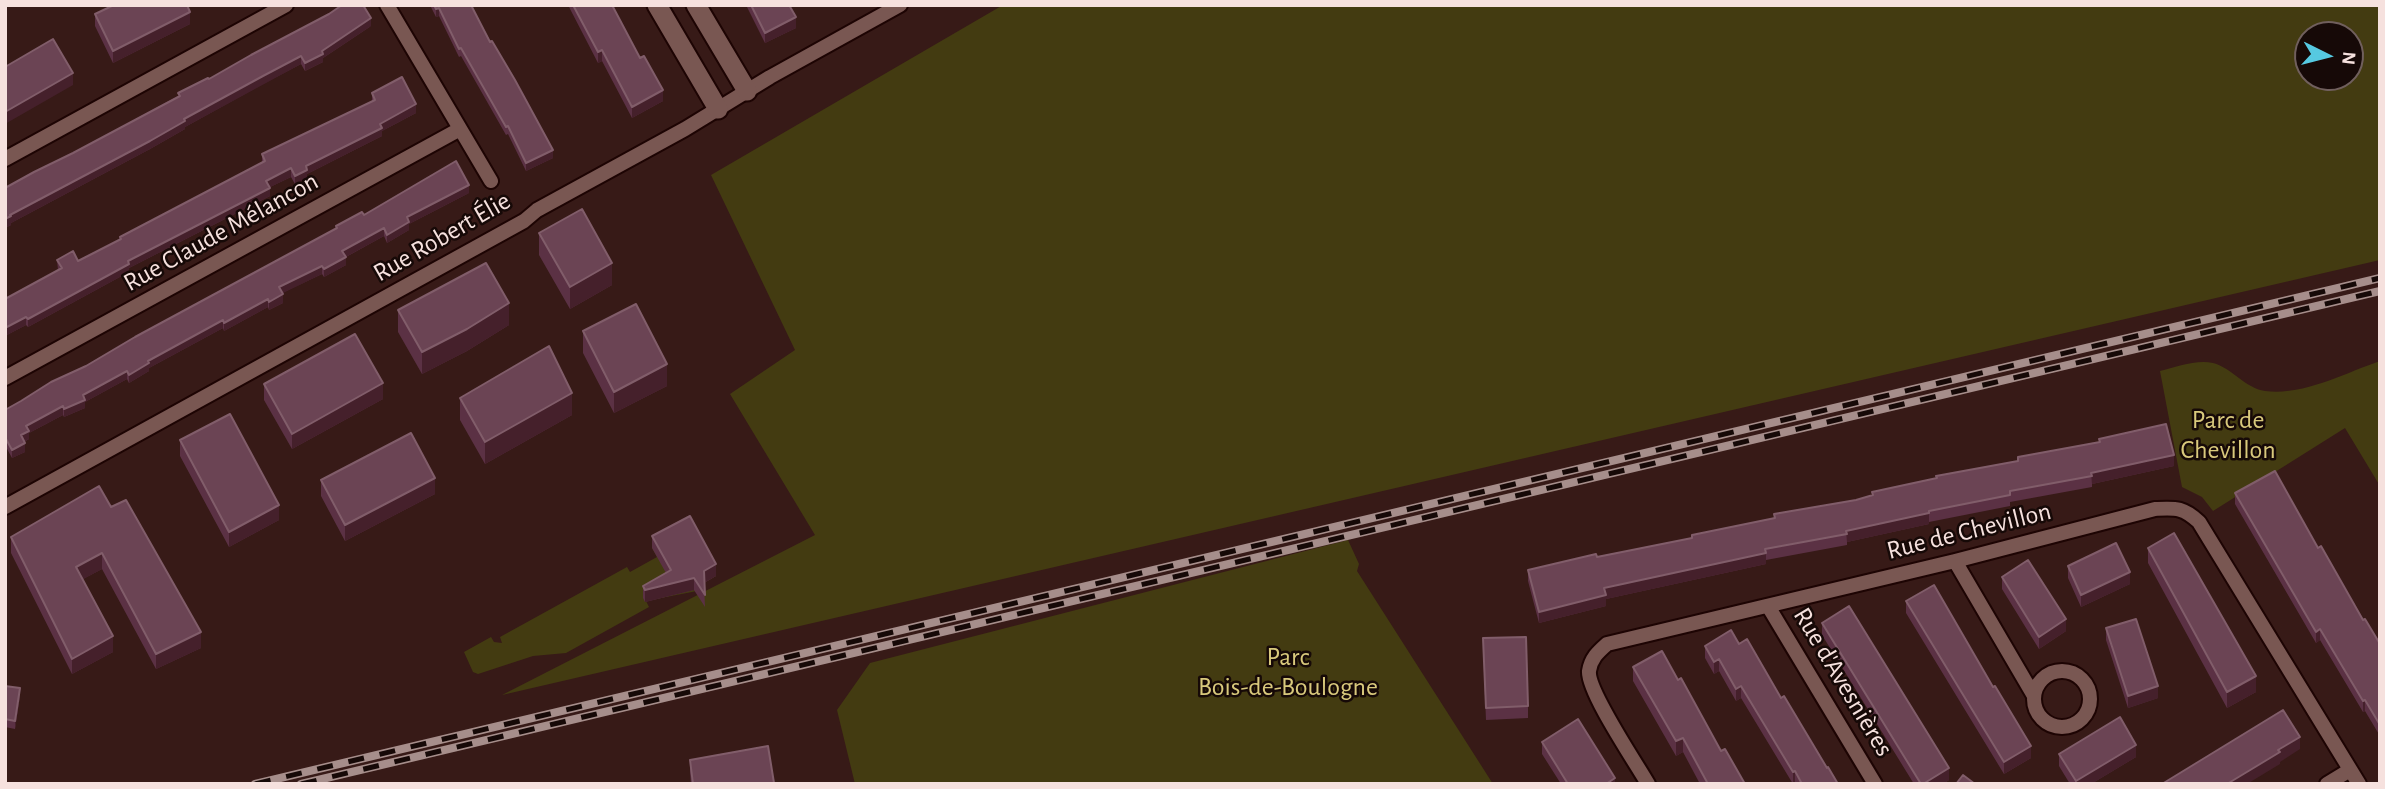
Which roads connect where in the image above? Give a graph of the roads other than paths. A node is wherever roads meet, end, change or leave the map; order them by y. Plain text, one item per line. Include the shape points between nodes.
1 (286, 5) edge
2 (387, 5) edge
3 (657, 5) edge
4 (696, 5) edge
5 (900, 5) edge
6 (747, 91) junction
7 (718, 109) junction
8 (460, 129) junction
9 (5, 159) edge
10 (491, 181) dead end
11 (5, 378) edge
12 (5, 507) edge
13 (1955, 561) junction
14 (1768, 606) junction
15 (2034, 696) dead end
16 (2350, 770) junction
17 (1648, 784) edge
18 (1875, 784) edge
19 (2327, 784) edge
20 (2359, 784) edge

1 - 9 street
2 - 8 street
3 - 7 street
4 - 6 street
5 - 6 street, Rue Robert Élie
6 - 7 street, Rue Robert Élie
7 - 12 street, Rue Robert Élie
8 - 10 street
8 - 11 street, Rue Claude Mélancon
13 - 14 street, Rue de Chevillon
13 - 15 street
13 - 16 street, Rue de Chevillon via 2155,509 2187,511 2199,522
14 - 17 street, Rue de Chevillon via 1607,644 1593,656 1589,673 1595,694
14 - 18 street, Rue d'Avesnières
16 - 19 street
16 - 20 street, Rue de Chevillon

